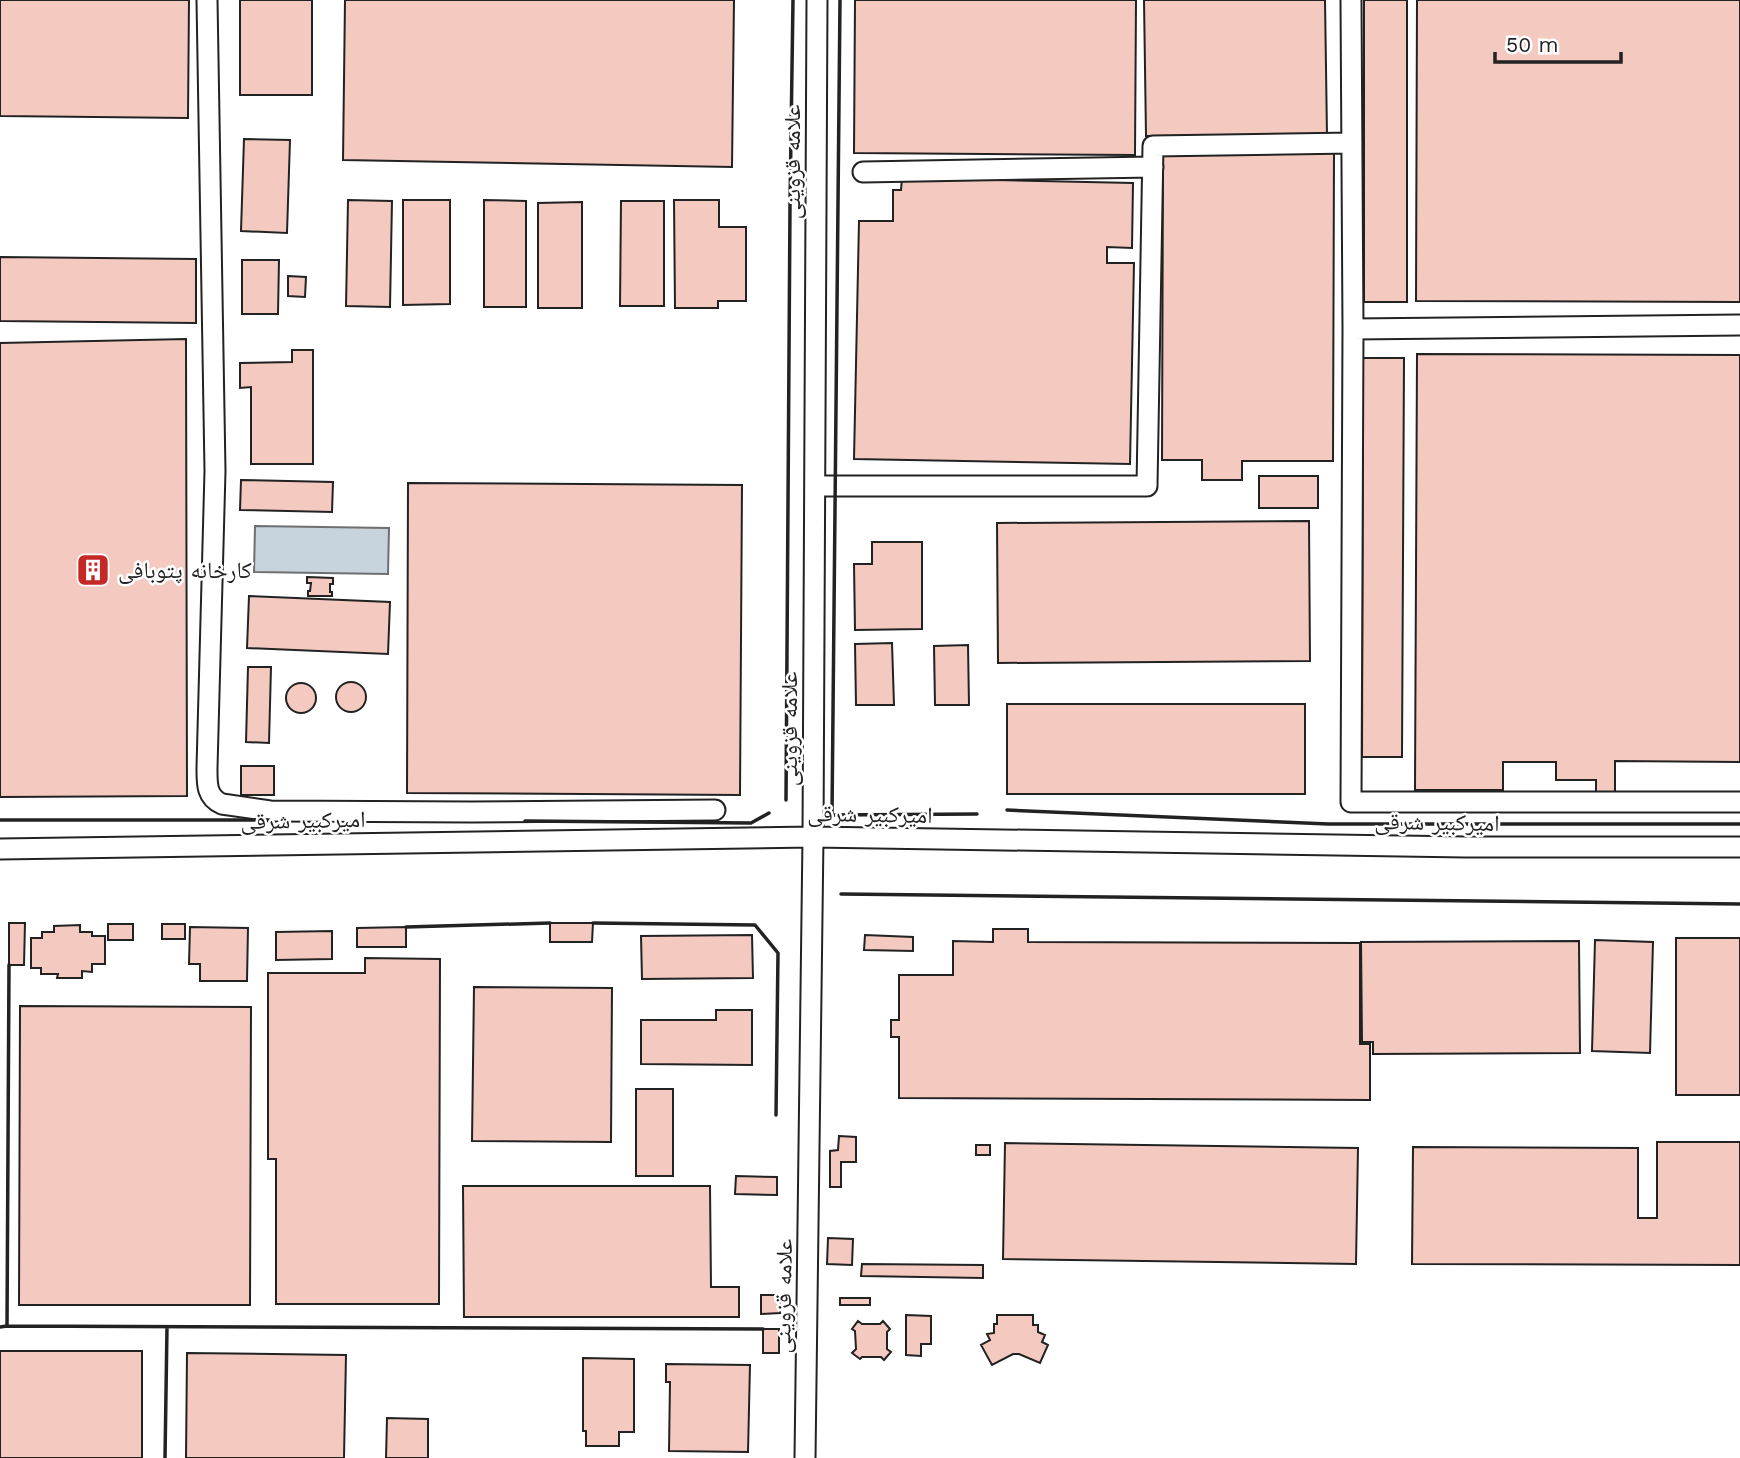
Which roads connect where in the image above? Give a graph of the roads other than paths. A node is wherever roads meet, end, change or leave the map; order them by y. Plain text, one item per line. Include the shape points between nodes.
1 (207, 0) edge
2 (817, 0) edge
3 (1351, 0) edge
4 (1352, 143) junction
5 (1153, 167) junction
6 (863, 172) dead end
7 (1740, 326) edge
8 (1353, 329) junction
9 (815, 486) junction
10 (1740, 802) edge
11 (715, 810) dead end
12 (813, 837) junction
13 (1740, 847) edge
14 (0, 849) edge
15 (806, 1458) edge

1 - 11 street via 215,471 208,792 222,804 270,811
2 - 9 street, علامه قزوینی
3 - 4 street
4 - 5 street via 1153,146
4 - 8 street
5 - 6 street
5 - 9 street via 1147,486
7 - 8 street
8 - 10 street via 1351,802
9 - 12 street, علامه قزوینی
12 - 13 street, امیرکبیر شرقی
12 - 14 street, امیرکبیر شرقی
12 - 15 street, علامه قزوینی

